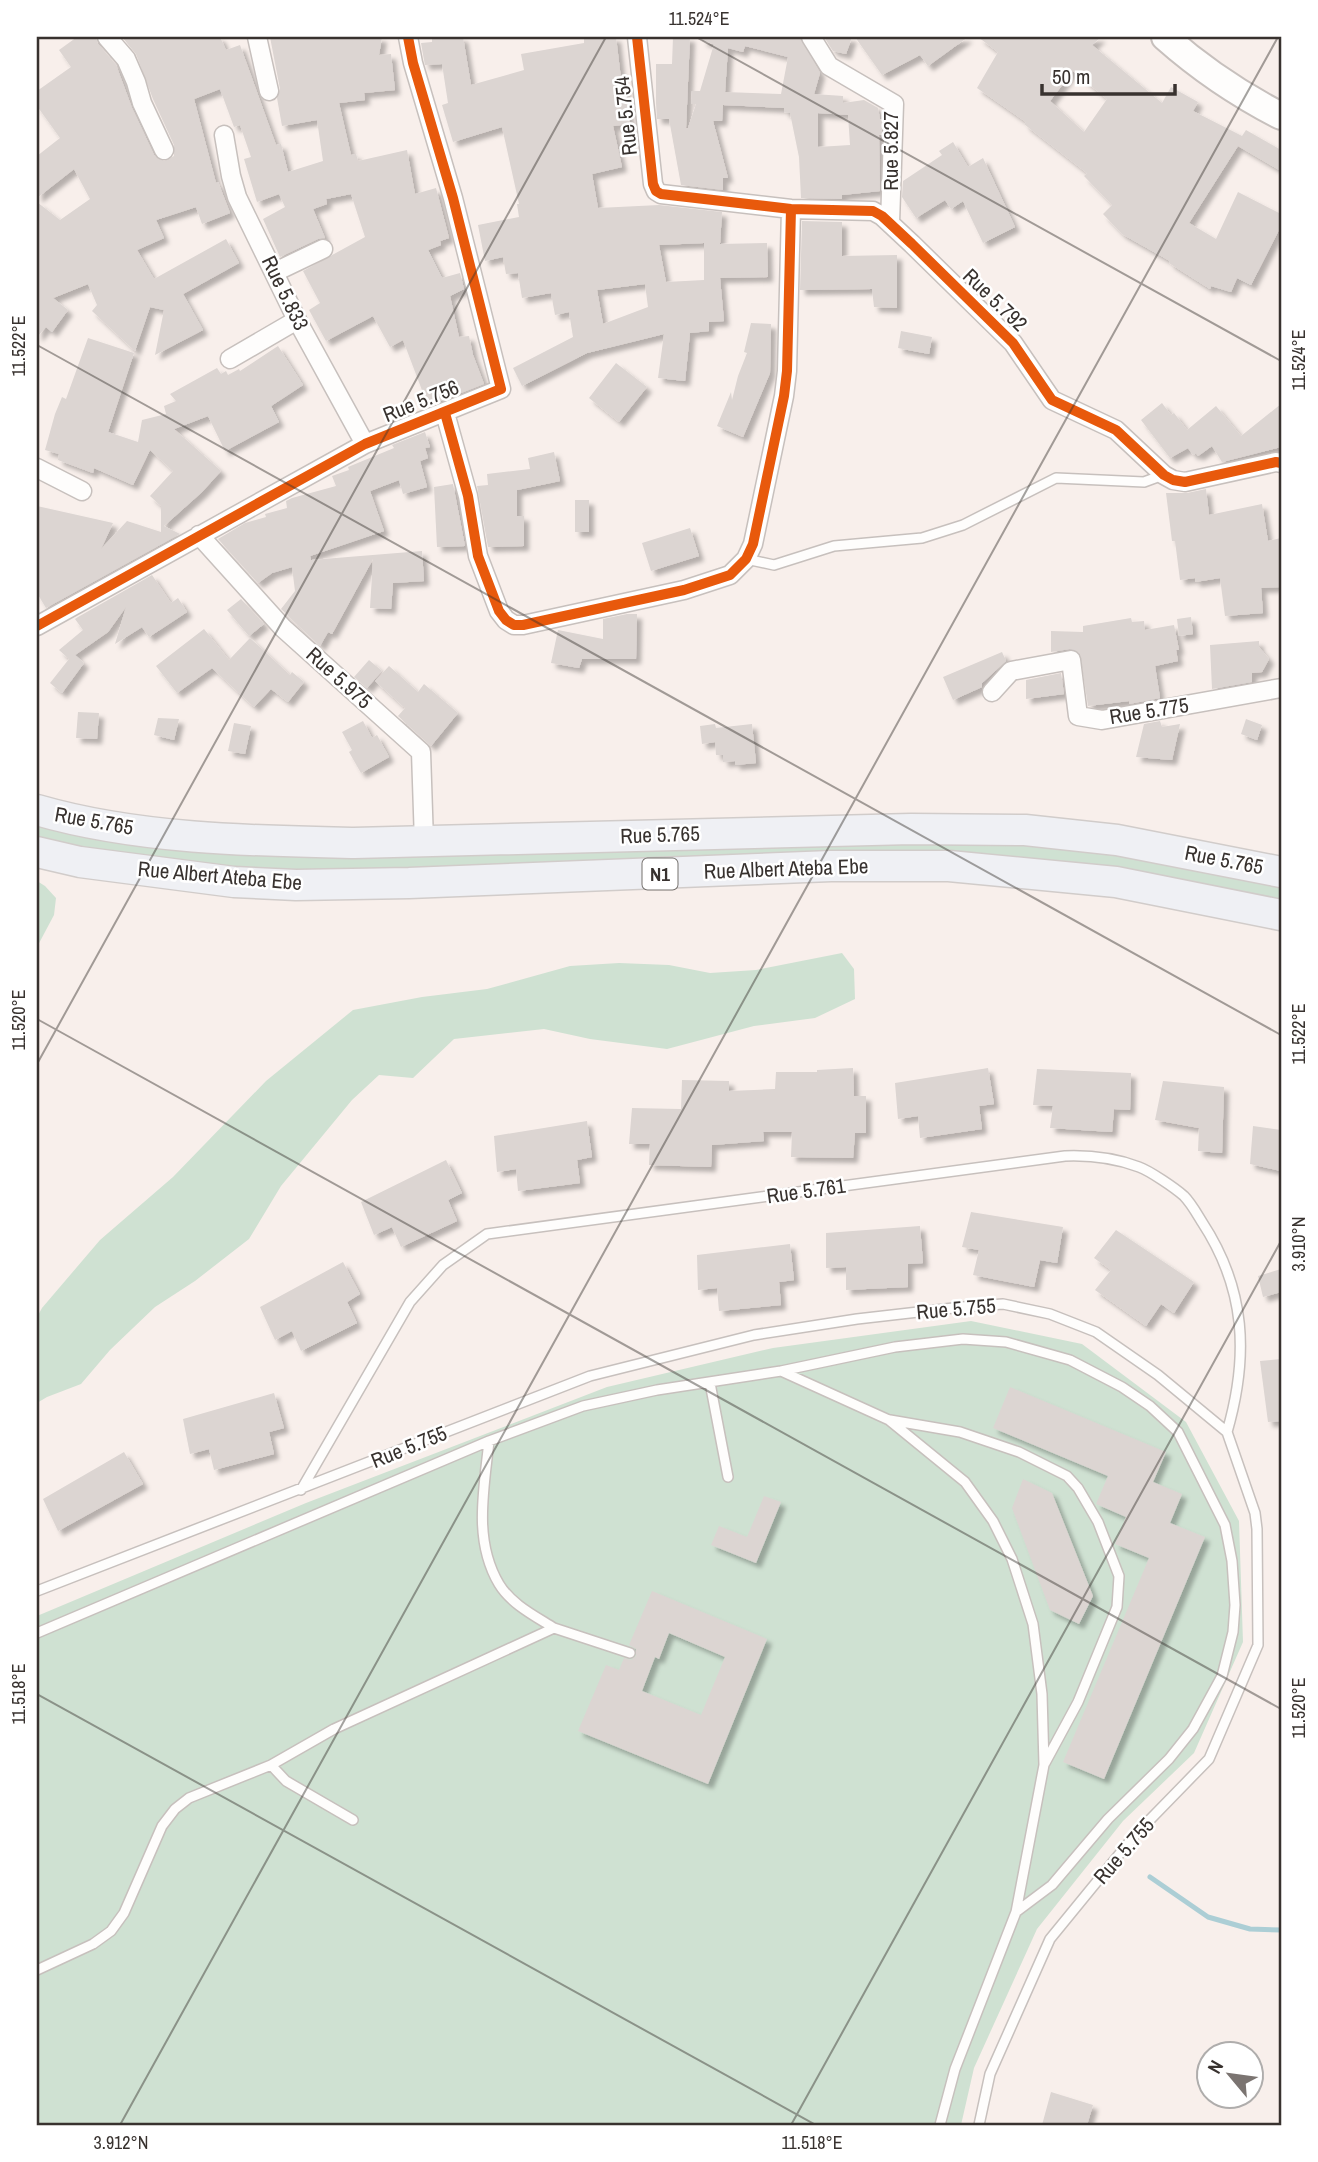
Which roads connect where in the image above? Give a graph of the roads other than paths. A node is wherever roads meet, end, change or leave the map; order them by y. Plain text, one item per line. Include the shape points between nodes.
1 (107, 37) edge
2 (257, 37) edge
3 (408, 37) edge
4 (637, 37) edge
5 (811, 37) edge
6 (1165, 37) edge
7 (269, 91) dead end
8 (1281, 116) edge
9 (224, 135) dead end
10 (164, 150) dead end
11 (656, 191) joint
12 (790, 209) junction
13 (890, 223) junction
14 (323, 249) dead end
15 (275, 272) junction
16 (297, 320) junction
17 (229, 359) dead end
18 (445, 413) junction
19 (365, 444) junction
20 (1281, 463) edge
21 (37, 468) edge
22 (1164, 475) junction
23 (82, 491) dead end
24 (199, 535) junction
25 (746, 559) junction
26 (37, 626) edge
27 (1281, 688) edge
28 (992, 692) dead end
29 (37, 810) edge
30 (424, 842) junction
31 (37, 852) edge
32 (1281, 872) edge
33 (1281, 915) edge
34 (781, 1371) junction
35 (710, 1383) junction
36 (889, 1420) junction
37 (1227, 1432) junction
38 (489, 1441) junction
39 (728, 1477) dead end
40 (301, 1490) junction
41 (37, 1591) edge
42 (554, 1628) junction
43 (37, 1633) edge
44 (630, 1653) dead end
45 (271, 1765) junction
46 (1044, 1765) junction
47 (353, 1820) dead end
48 (1016, 1912) junction
49 (37, 1970) edge
50 (940, 2125) edge
51 (979, 2125) edge

1 - 10 street via 126,59
2 - 7 street
3 - 18 street, Rue 5.756 via 500,389
4 - 11 street, Rue 5.754
5 - 13 street, Rue 5.827 via 828,66 894,104
6 - 8 main road via 1215,76
9 - 15 street, Rue 5.833 via 237,197
11 - 12 street, Rue 5.792
12 - 13 street, Rue 5.792 via 873,211
12 - 25 street via 784,396 759,523
13 - 22 street, Rue 5.792 via 1013,343 1052,400 1116,430
14 - 15 street
15 - 16 street, Rue 5.833
16 - 17 street
16 - 19 street, Rue 5.833
18 - 19 street, Rue 5.756
18 - 25 street via 468,496 478,556 499,611 514,625 684,590 730,575
19 - 24 street, Rue 5.756
20 - 22 street via 1185,482
21 - 23 street
22 - 25 lane via 1144,482 1056,478 963,525 922,538 834,546 774,565
24 - 26 street, Rue 5.756
24 - 30 street, Rue 5.975 via 284,628 421,752
27 - 28 street, Rue 5.775 via 1102,720 1078,716 1071,660 1011,671
29 - 30 highway, Rue 5.765 / N1 via 172,834 271,841
30 - 32 highway, Rue 5.765 / N1 via 1025,830 1116,841
31 - 33 highway, Rue Albert Ateba Ebe / N1 via 234,882 296,885 949,866 1116,882
34 - 35 lane
34 - 36 lane
34 - 48 lane via 895,1347 963,1339 1006,1342 1069,1360 1122,1387 1178,1432 1225,1525 1235,1605 1222,1676 1193,1729 1169,1759 1108,1819 1052,1885
35 - 38 lane via 583,1406
35 - 39 lane
36 - 46 lane via 965,1482 993,1521 1012,1559 1033,1624 1042,1694
36 - 46 lane via 960,1432 1019,1452 1067,1476 1098,1522 1119,1576 1117,1607 1077,1702
37 - 40 lane, Rue 5.755 via 1096,1332 1050,1314 1003,1304 754,1335 590,1376
37 - 40 lane, Rue 5.761 via 1238,1387 1239,1325 1230,1273 1214,1240 1183,1195 1142,1168 1092,1156 1065,1156 487,1234 443,1265 410,1302
37 - 51 lane, Rue 5.755 via 1255,1513 1258,1645 1209,1759 1135,1835 1050,1939 989,2074
38 - 42 lane via 484,1550 500,1586 520,1606
38 - 43 lane
40 - 41 lane, Rue 5.755
42 - 44 lane
42 - 45 lane via 334,1730
45 - 47 lane via 286,1780
45 - 49 lane via 190,1798 175,1810 162,1826 124,1913 111,1931
46 - 48 lane
48 - 50 lane via 955,2068

